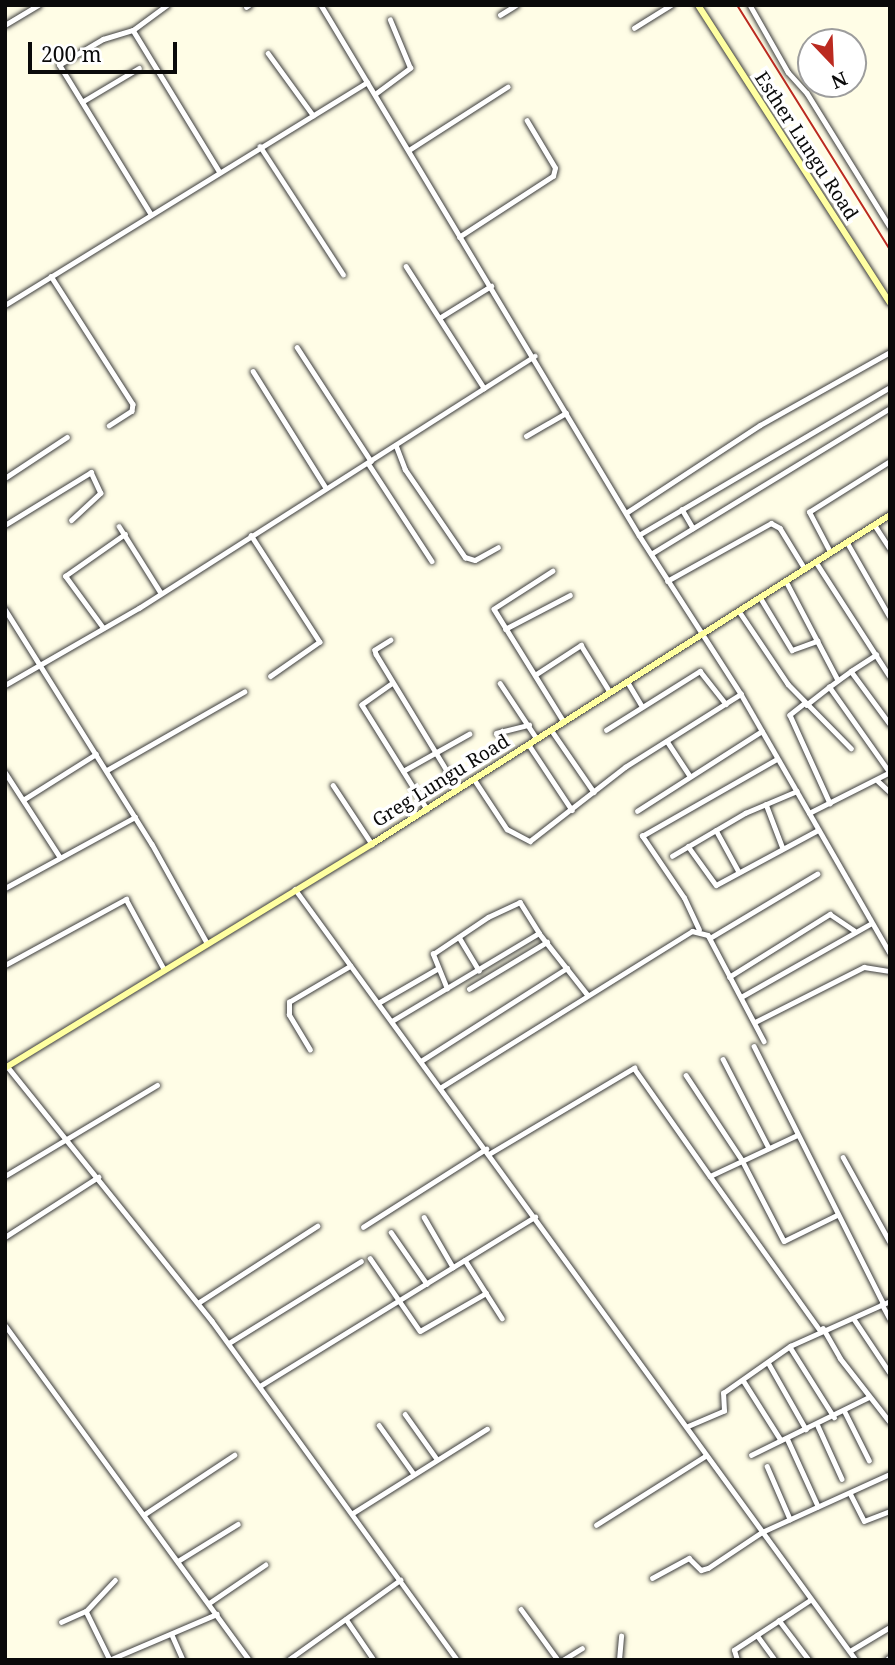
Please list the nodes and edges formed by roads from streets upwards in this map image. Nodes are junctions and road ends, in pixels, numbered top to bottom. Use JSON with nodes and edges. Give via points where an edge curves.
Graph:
{"nodes":[{"id":1,"x":38,"y":5,"type":"edge"},
{"id":2,"x":167,"y":5,"type":"edge"},
{"id":3,"x":321,"y":5,"type":"edge"},
{"id":4,"x":516,"y":5,"type":"edge"},
{"id":5,"x":671,"y":5,"type":"edge"},
{"id":6,"x":698,"y":5,"type":"edge"},
{"id":7,"x":750,"y":5,"type":"edge"},
{"id":8,"x":500,"y":15,"type":"dead end"},
{"id":9,"x":390,"y":20,"type":"dead end"},
{"id":10,"x":5,"y":25,"type":"edge"},
{"id":11,"x":634,"y":28,"type":"dead end"},
{"id":12,"x":133,"y":30,"type":"junction"},
{"id":13,"x":268,"y":53,"type":"dead end"},
{"id":14,"x":139,"y":68,"type":"dead end"},
{"id":15,"x":367,"y":82,"type":"junction"},
{"id":16,"x":507,"y":86,"type":"dead end"},
{"id":17,"x":375,"y":94,"type":"junction"},
{"id":18,"x":82,"y":102,"type":"junction"},
{"id":19,"x":313,"y":115,"type":"junction"},
{"id":20,"x":527,"y":121,"type":"dead end"},
{"id":21,"x":260,"y":146,"type":"junction"},
{"id":22,"x":409,"y":150,"type":"junction"},
{"id":23,"x":219,"y":171,"type":"junction"},
{"id":24,"x":151,"y":215,"type":"junction"},
{"id":25,"x":890,"y":228,"type":"edge"},
{"id":26,"x":459,"y":237,"type":"junction"},
{"id":27,"x":406,"y":266,"type":"dead end"},
{"id":28,"x":343,"y":274,"type":"dead end"},
{"id":29,"x":51,"y":276,"type":"junction"},
{"id":30,"x":491,"y":286,"type":"junction"},
{"id":31,"x":890,"y":303,"type":"edge"},
{"id":32,"x":5,"y":305,"type":"edge"},
{"id":33,"x":441,"y":317,"type":"junction"},
{"id":34,"x":297,"y":347,"type":"dead end"},
{"id":35,"x":890,"y":352,"type":"edge"},
{"id":36,"x":535,"y":356,"type":"junction"},
{"id":37,"x":253,"y":371,"type":"dead end"},
{"id":38,"x":890,"y":387,"type":"edge"},
{"id":39,"x":484,"y":388,"type":"junction"},
{"id":40,"x":890,"y":408,"type":"edge"},
{"id":41,"x":566,"y":413,"type":"junction"},
{"id":42,"x":109,"y":426,"type":"dead end"},
{"id":43,"x":526,"y":436,"type":"dead end"},
{"id":44,"x":67,"y":437,"type":"dead end"},
{"id":45,"x":396,"y":445,"type":"junction"},
{"id":46,"x":890,"y":461,"type":"edge"},
{"id":47,"x":370,"y":462,"type":"junction"},
{"id":48,"x":5,"y":478,"type":"edge"},
{"id":49,"x":326,"y":488,"type":"junction"},
{"id":50,"x":682,"y":509,"type":"junction"},
{"id":51,"x":626,"y":513,"type":"junction"},
{"id":52,"x":890,"y":515,"type":"edge"},
{"id":53,"x":72,"y":520,"type":"dead end"},
{"id":54,"x":5,"y":524,"type":"edge"},
{"id":55,"x":874,"y":524,"type":"junction"},
{"id":56,"x":119,"y":526,"type":"dead end"},
{"id":57,"x":693,"y":528,"type":"junction"},
{"id":58,"x":124,"y":534,"type":"junction"},
{"id":59,"x":251,"y":535,"type":"junction"},
{"id":60,"x":639,"y":536,"type":"junction"},
{"id":61,"x":847,"y":542,"type":"junction"},
{"id":62,"x":498,"y":547,"type":"dead end"},
{"id":63,"x":890,"y":550,"type":"edge"},
{"id":64,"x":830,"y":552,"type":"junction"},
{"id":65,"x":651,"y":554,"type":"junction"},
{"id":66,"x":432,"y":561,"type":"dead end"},
{"id":67,"x":816,"y":562,"type":"junction"},
{"id":68,"x":805,"y":569,"type":"junction"},
{"id":69,"x":553,"y":571,"type":"dead end"},
{"id":70,"x":667,"y":581,"type":"junction"},
{"id":71,"x":786,"y":581,"type":"junction"},
{"id":72,"x":161,"y":593,"type":"junction"},
{"id":73,"x":570,"y":595,"type":"dead end"},
{"id":74,"x":759,"y":597,"type":"junction"},
{"id":75,"x":5,"y":609,"type":"edge"},
{"id":76,"x":738,"y":610,"type":"junction"},
{"id":77,"x":890,"y":617,"type":"edge"},
{"id":78,"x":103,"y":628,"type":"junction"},
{"id":79,"x":505,"y":629,"type":"junction"},
{"id":80,"x":701,"y":633,"type":"junction"},
{"id":81,"x":390,"y":640,"type":"dead end"},
{"id":82,"x":817,"y":640,"type":"junction"},
{"id":83,"x":876,"y":655,"type":"junction"},
{"id":84,"x":890,"y":660,"type":"edge"},
{"id":85,"x":41,"y":664,"type":"junction"},
{"id":86,"x":882,"y":665,"type":"junction"},
{"id":87,"x":851,"y":671,"type":"junction"},
{"id":88,"x":535,"y":675,"type":"junction"},
{"id":89,"x":271,"y":676,"type":"dead end"},
{"id":90,"x":890,"y":677,"type":"edge"},
{"id":91,"x":627,"y":681,"type":"junction"},
{"id":92,"x":838,"y":681,"type":"junction"},
{"id":93,"x":393,"y":682,"type":"junction"},
{"id":94,"x":500,"y":683,"type":"dead end"},
{"id":95,"x":5,"y":685,"type":"edge"},
{"id":96,"x":829,"y":687,"type":"junction"},
{"id":97,"x":244,"y":692,"type":"dead end"},
{"id":98,"x":610,"y":692,"type":"junction"},
{"id":99,"x":741,"y":694,"type":"junction"},
{"id":100,"x":726,"y":704,"type":"junction"},
{"id":101,"x":805,"y":704,"type":"junction"},
{"id":102,"x":642,"y":706,"type":"junction"},
{"id":103,"x":564,"y":723,"type":"junction"},
{"id":104,"x":890,"y":724,"type":"edge"},
{"id":105,"x":529,"y":725,"type":"junction"},
{"id":106,"x":606,"y":730,"type":"dead end"},
{"id":107,"x":552,"y":731,"type":"junction"},
{"id":108,"x":762,"y":732,"type":"junction"},
{"id":109,"x":496,"y":733,"type":"dead end"},
{"id":110,"x":468,"y":734,"type":"dead end"},
{"id":111,"x":537,"y":740,"type":"junction"},
{"id":112,"x":667,"y":741,"type":"junction"},
{"id":113,"x":530,"y":745,"type":"junction"},
{"id":114,"x":851,"y":748,"type":"dead end"},
{"id":115,"x":437,"y":752,"type":"junction"},
{"id":116,"x":96,"y":754,"type":"junction"},
{"id":117,"x":777,"y":759,"type":"junction"},
{"id":118,"x":107,"y":770,"type":"junction"},
{"id":119,"x":403,"y":771,"type":"junction"},
{"id":120,"x":5,"y":772,"type":"edge"},
{"id":121,"x":890,"y":772,"type":"edge"},
{"id":122,"x":690,"y":776,"type":"junction"},
{"id":123,"x":474,"y":779,"type":"junction"},
{"id":124,"x":878,"y":781,"type":"junction"},
{"id":125,"x":333,"y":785,"type":"dead end"},
{"id":126,"x":458,"y":789,"type":"junction"},
{"id":127,"x":594,"y":792,"type":"junction"},
{"id":128,"x":797,"y":792,"type":"junction"},
{"id":129,"x":890,"y":792,"type":"edge"},
{"id":130,"x":23,"y":800,"type":"junction"},
{"id":131,"x":830,"y":803,"type":"junction"},
{"id":132,"x":765,"y":804,"type":"junction"},
{"id":133,"x":426,"y":809,"type":"junction"},
{"id":134,"x":572,"y":810,"type":"junction"},
{"id":135,"x":637,"y":811,"type":"dead end"},
{"id":136,"x":808,"y":813,"type":"junction"},
{"id":137,"x":135,"y":817,"type":"junction"},
{"id":138,"x":716,"y":830,"type":"junction"},
{"id":139,"x":818,"y":830,"type":"junction"},
{"id":140,"x":372,"y":844,"type":"junction"},
{"id":141,"x":688,"y":846,"type":"junction"},
{"id":142,"x":782,"y":846,"type":"junction"},
{"id":143,"x":673,"y":856,"type":"dead end"},
{"id":144,"x":60,"y":857,"type":"junction"},
{"id":145,"x":739,"y":872,"type":"junction"},
{"id":146,"x":817,"y":873,"type":"dead end"},
{"id":147,"x":5,"y":888,"type":"edge"},
{"id":148,"x":294,"y":889,"type":"junction"},
{"id":149,"x":870,"y":924,"type":"junction"},
{"id":150,"x":699,"y":930,"type":"junction"},
{"id":151,"x":854,"y":930,"type":"junction"},
{"id":152,"x":539,"y":933,"type":"junction"},
{"id":153,"x":890,"y":935,"type":"edge"},
{"id":154,"x":459,"y":937,"type":"junction"},
{"id":155,"x":710,"y":938,"type":"junction"},
{"id":156,"x":881,"y":938,"type":"junction"},
{"id":157,"x":547,"y":942,"type":"junction"},
{"id":158,"x":207,"y":943,"type":"junction"},
{"id":159,"x":890,"y":953,"type":"edge"},
{"id":160,"x":5,"y":965,"type":"edge"},
{"id":161,"x":351,"y":966,"type":"junction"},
{"id":162,"x":437,"y":968,"type":"junction"},
{"id":163,"x":567,"y":968,"type":"junction"},
{"id":164,"x":164,"y":969,"type":"junction"},
{"id":165,"x":479,"y":970,"type":"junction"},
{"id":166,"x":890,"y":971,"type":"edge"},
{"id":167,"x":729,"y":977,"type":"junction"},
{"id":168,"x":447,"y":989,"type":"junction"},
{"id":169,"x":469,"y":989,"type":"dead end"},
{"id":170,"x":587,"y":994,"type":"junction"},
{"id":171,"x":741,"y":997,"type":"junction"},
{"id":172,"x":378,"y":1003,"type":"junction"},
{"id":173,"x":392,"y":1021,"type":"junction"},
{"id":174,"x":755,"y":1022,"type":"junction"},
{"id":175,"x":764,"y":1041,"type":"dead end"},
{"id":176,"x":754,"y":1046,"type":"dead end"},
{"id":177,"x":310,"y":1050,"type":"dead end"},
{"id":178,"x":723,"y":1059,"type":"dead end"},
{"id":179,"x":421,"y":1060,"type":"junction"},
{"id":180,"x":6,"y":1067,"type":"edge"},
{"id":181,"x":686,"y":1075,"type":"dead end"},
{"id":182,"x":157,"y":1085,"type":"dead end"},
{"id":183,"x":440,"y":1088,"type":"junction"},
{"id":184,"x":797,"y":1135,"type":"junction"},
{"id":185,"x":69,"y":1140,"type":"junction"},
{"id":186,"x":769,"y":1147,"type":"junction"},
{"id":187,"x":487,"y":1152,"type":"junction"},
{"id":188,"x":843,"y":1157,"type":"dead end"},
{"id":189,"x":742,"y":1160,"type":"junction"},
{"id":190,"x":5,"y":1176,"type":"edge"},
{"id":191,"x":710,"y":1176,"type":"junction"},
{"id":192,"x":98,"y":1177,"type":"junction"},
{"id":193,"x":837,"y":1214,"type":"junction"},
{"id":194,"x":424,"y":1217,"type":"dead end"},
{"id":195,"x":535,"y":1217,"type":"junction"},
{"id":196,"x":317,"y":1226,"type":"dead end"},
{"id":197,"x":363,"y":1227,"type":"dead end"},
{"id":198,"x":391,"y":1232,"type":"dead end"},
{"id":199,"x":5,"y":1237,"type":"edge"},
{"id":200,"x":890,"y":1242,"type":"edge"},
{"id":201,"x":370,"y":1258,"type":"dead end"},
{"id":202,"x":466,"y":1260,"type":"junction"},
{"id":203,"x":362,"y":1261,"type":"dead end"},
{"id":204,"x":453,"y":1268,"type":"junction"},
{"id":205,"x":427,"y":1284,"type":"junction"},
{"id":206,"x":486,"y":1293,"type":"junction"},
{"id":207,"x":399,"y":1300,"type":"junction"},
{"id":208,"x":890,"y":1301,"type":"edge"},
{"id":209,"x":198,"y":1303,"type":"junction"},
{"id":210,"x":883,"y":1303,"type":"junction"},
{"id":211,"x":502,"y":1318,"type":"dead end"},
{"id":212,"x":854,"y":1319,"type":"junction"},
{"id":213,"x":890,"y":1319,"type":"edge"},
{"id":214,"x":5,"y":1325,"type":"edge"},
{"id":215,"x":822,"y":1329,"type":"junction"},
{"id":216,"x":229,"y":1343,"type":"junction"},
{"id":217,"x":790,"y":1346,"type":"junction"},
{"id":218,"x":769,"y":1364,"type":"junction"},
{"id":219,"x":890,"y":1373,"type":"edge"},
{"id":220,"x":743,"y":1380,"type":"junction"},
{"id":221,"x":260,"y":1386,"type":"junction"},
{"id":222,"x":869,"y":1397,"type":"junction"},
{"id":223,"x":845,"y":1412,"type":"junction"},
{"id":224,"x":405,"y":1414,"type":"dead end"},
{"id":225,"x":834,"y":1418,"type":"junction"},
{"id":226,"x":890,"y":1422,"type":"edge"},
{"id":227,"x":379,"y":1425,"type":"dead end"},
{"id":228,"x":818,"y":1426,"type":"junction"},
{"id":229,"x":688,"y":1427,"type":"junction"},
{"id":230,"x":487,"y":1429,"type":"dead end"},
{"id":231,"x":806,"y":1429,"type":"junction"},
{"id":232,"x":784,"y":1439,"type":"junction"},
{"id":233,"x":234,"y":1455,"type":"dead end"},
{"id":234,"x":705,"y":1455,"type":"junction"},
{"id":235,"x":751,"y":1455,"type":"dead end"},
{"id":236,"x":438,"y":1460,"type":"junction"},
{"id":237,"x":869,"y":1460,"type":"dead end"},
{"id":238,"x":767,"y":1466,"type":"dead end"},
{"id":239,"x":414,"y":1474,"type":"junction"},
{"id":240,"x":890,"y":1474,"type":"edge"},
{"id":241,"x":842,"y":1479,"type":"dead end"},
{"id":242,"x":850,"y":1493,"type":"junction"},
{"id":243,"x":818,"y":1506,"type":"junction"},
{"id":244,"x":890,"y":1511,"type":"edge"},
{"id":245,"x":353,"y":1513,"type":"junction"},
{"id":246,"x":145,"y":1514,"type":"junction"},
{"id":247,"x":790,"y":1519,"type":"junction"},
{"id":248,"x":238,"y":1524,"type":"dead end"},
{"id":249,"x":596,"y":1525,"type":"dead end"},
{"id":250,"x":762,"y":1532,"type":"junction"},
{"id":251,"x":178,"y":1561,"type":"junction"},
{"id":252,"x":264,"y":1565,"type":"dead end"},
{"id":253,"x":652,"y":1578,"type":"dead end"},
{"id":254,"x":115,"y":1580,"type":"dead end"},
{"id":255,"x":400,"y":1580,"type":"junction"},
{"id":256,"x":810,"y":1600,"type":"junction"},
{"id":257,"x":209,"y":1602,"type":"junction"},
{"id":258,"x":521,"y":1609,"type":"dead end"},
{"id":259,"x":86,"y":1611,"type":"junction"},
{"id":260,"x":217,"y":1614,"type":"junction"},
{"id":261,"x":346,"y":1619,"type":"junction"},
{"id":262,"x":779,"y":1620,"type":"junction"},
{"id":263,"x":61,"y":1622,"type":"dead end"},
{"id":264,"x":890,"y":1627,"type":"edge"},
{"id":265,"x":172,"y":1634,"type":"junction"},
{"id":266,"x":757,"y":1635,"type":"junction"},
{"id":267,"x":621,"y":1636,"type":"dead end"},
{"id":268,"x":582,"y":1648,"type":"dead end"},
{"id":269,"x":850,"y":1651,"type":"junction"},
{"id":270,"x":296,"y":1657,"type":"edge"},
{"id":271,"x":110,"y":1660,"type":"edge"},
{"id":272,"x":183,"y":1660,"type":"edge"},
{"id":273,"x":249,"y":1660,"type":"edge"},
{"id":274,"x":288,"y":1660,"type":"edge"},
{"id":275,"x":374,"y":1660,"type":"edge"},
{"id":276,"x":457,"y":1660,"type":"edge"},
{"id":277,"x":560,"y":1660,"type":"edge"},
{"id":278,"x":619,"y":1660,"type":"edge"},
{"id":279,"x":737,"y":1660,"type":"edge"},
{"id":280,"x":775,"y":1660,"type":"edge"},
{"id":281,"x":810,"y":1660,"type":"edge"},
{"id":282,"x":856,"y":1660,"type":"edge"}],
"edges":[{"from":1,"to":10,"type":"street"},
{"from":2,"to":12,"type":"street"},
{"from":3,"to":15,"type":"street"},
{"from":4,"to":8,"type":"street"},
{"from":5,"to":11,"type":"street"},
{"from":6,"to":31,"type":"street","name":"Esther Lungu Road"},
{"from":7,"to":25,"type":"street"},
{"from":9,"to":17,"type":"street","via":[[410,68]]},
{"from":12,"to":18,"type":"street","via":[[117,33],[62,61],[60,70]]},
{"from":12,"to":23,"type":"street"},
{"from":13,"to":19,"type":"street"},
{"from":14,"to":18,"type":"street"},
{"from":15,"to":17,"type":"street"},
{"from":15,"to":19,"type":"street"},
{"from":16,"to":22,"type":"street"},
{"from":17,"to":22,"type":"street"},
{"from":18,"to":24,"type":"street"},
{"from":19,"to":21,"type":"street"},
{"from":20,"to":26,"type":"street","via":[[555,168],[553,176]]},
{"from":21,"to":23,"type":"street"},
{"from":21,"to":28,"type":"street"},
{"from":22,"to":26,"type":"street"},
{"from":23,"to":24,"type":"street"},
{"from":24,"to":29,"type":"street"},
{"from":26,"to":30,"type":"street"},
{"from":27,"to":33,"type":"street"},
{"from":29,"to":32,"type":"street"},
{"from":29,"to":42,"type":"street","via":[[133,404],[132,411]]},
{"from":30,"to":33,"type":"street"},
{"from":30,"to":36,"type":"street"},
{"from":33,"to":39,"type":"street"},
{"from":34,"to":47,"type":"street"},
{"from":35,"to":51,"type":"street","via":[[760,425]]},
{"from":36,"to":39,"type":"street"},
{"from":36,"to":41,"type":"street"},
{"from":37,"to":49,"type":"street"},
{"from":38,"to":50,"type":"street"},
{"from":39,"to":45,"type":"street"},
{"from":40,"to":57,"type":"street"},
{"from":41,"to":43,"type":"street"},
{"from":41,"to":51,"type":"street"},
{"from":44,"to":48,"type":"street"},
{"from":45,"to":47,"type":"street"},
{"from":45,"to":62,"type":"street","via":[[405,469],[465,558],[475,560]]},
{"from":46,"to":64,"type":"street","via":[[809,512]]},
{"from":47,"to":49,"type":"street"},
{"from":47,"to":66,"type":"street"},
{"from":49,"to":59,"type":"street"},
{"from":50,"to":57,"type":"street"},
{"from":50,"to":60,"type":"street"},
{"from":51,"to":60,"type":"street"},
{"from":52,"to":55,"type":"street","name":"Greg Lungu Road"},
{"from":53,"to":54,"type":"street","via":[[102,493],[91,472]]},
{"from":55,"to":61,"type":"street","name":"Greg Lungu Road"},
{"from":55,"to":63,"type":"street"},
{"from":56,"to":58,"type":"street"},
{"from":57,"to":65,"type":"street"},
{"from":58,"to":72,"type":"street"},
{"from":58,"to":78,"type":"street","via":[[65,576]]},
{"from":59,"to":72,"type":"street"},
{"from":59,"to":89,"type":"street","via":[[320,642]]},
{"from":60,"to":65,"type":"street"},
{"from":61,"to":64,"type":"street","name":"Greg Lungu Road"},
{"from":61,"to":77,"type":"street"},
{"from":64,"to":67,"type":"street","name":"Greg Lungu Road"},
{"from":65,"to":70,"type":"street"},
{"from":67,"to":68,"type":"street","name":"Greg Lungu Road"},
{"from":67,"to":83,"type":"street"},
{"from":68,"to":70,"type":"street","via":[[771,523]]},
{"from":68,"to":71,"type":"street","name":"Greg Lungu Road"},
{"from":69,"to":79,"type":"street","via":[[496,605]]},
{"from":70,"to":80,"type":"street"},
{"from":71,"to":74,"type":"street","name":"Greg Lungu Road"},
{"from":71,"to":82,"type":"street"},
{"from":72,"to":78,"type":"street"},
{"from":73,"to":79,"type":"street"},
{"from":74,"to":76,"type":"street","name":"Greg Lungu Road"},
{"from":74,"to":82,"type":"street","via":[[792,650]]},
{"from":75,"to":85,"type":"street"},
{"from":76,"to":80,"type":"street","name":"Greg Lungu Road"},
{"from":76,"to":101,"type":"street","via":[[765,655]]},
{"from":78,"to":85,"type":"street"},
{"from":79,"to":88,"type":"street"},
{"from":80,"to":91,"type":"street","name":"Greg Lungu Road"},
{"from":80,"to":99,"type":"street"},
{"from":81,"to":93,"type":"street","via":[[375,650]]},
{"from":82,"to":92,"type":"street"},
{"from":83,"to":86,"type":"street"},
{"from":83,"to":87,"type":"street"},
{"from":84,"to":86,"type":"street"},
{"from":85,"to":95,"type":"street"},
{"from":85,"to":116,"type":"street"},
{"from":86,"to":90,"type":"street"},
{"from":87,"to":92,"type":"street"},
{"from":87,"to":104,"type":"street"},
{"from":88,"to":98,"type":"street","via":[[581,645]]},
{"from":88,"to":103,"type":"street"},
{"from":91,"to":98,"type":"street","name":"Greg Lungu Road"},
{"from":91,"to":102,"type":"street"},
{"from":92,"to":96,"type":"street"},
{"from":93,"to":115,"type":"street"},
{"from":93,"to":119,"type":"street","via":[[362,705]]},
{"from":94,"to":105,"type":"street"},
{"from":96,"to":101,"type":"street"},
{"from":96,"to":121,"type":"street"},
{"from":97,"to":118,"type":"street"},
{"from":98,"to":103,"type":"street","name":"Greg Lungu Road"},
{"from":99,"to":100,"type":"street"},
{"from":99,"to":108,"type":"street"},
{"from":100,"to":102,"type":"street","via":[[700,671]]},
{"from":100,"to":112,"type":"street"},
{"from":101,"to":114,"type":"street"},
{"from":101,"to":131,"type":"street","via":[[790,715]]},
{"from":102,"to":106,"type":"street"},
{"from":103,"to":107,"type":"street","name":"Greg Lungu Road"},
{"from":105,"to":109,"type":"street"},
{"from":105,"to":111,"type":"street"},
{"from":107,"to":111,"type":"street","name":"Greg Lungu Road"},
{"from":107,"to":127,"type":"street"},
{"from":108,"to":117,"type":"street"},
{"from":108,"to":122,"type":"street"},
{"from":110,"to":115,"type":"street"},
{"from":111,"to":113,"type":"street","name":"Greg Lungu Road"},
{"from":112,"to":122,"type":"street"},
{"from":112,"to":127,"type":"street"},
{"from":113,"to":123,"type":"street","name":"Greg Lungu Road"},
{"from":113,"to":134,"type":"street"},
{"from":115,"to":119,"type":"street"},
{"from":115,"to":126,"type":"street"},
{"from":116,"to":118,"type":"street"},
{"from":116,"to":130,"type":"street"},
{"from":117,"to":128,"type":"street"},
{"from":117,"to":150,"type":"street","via":[[642,836],[684,898]]},
{"from":118,"to":137,"type":"street"},
{"from":119,"to":133,"type":"street"},
{"from":120,"to":130,"type":"street"},
{"from":121,"to":124,"type":"street"},
{"from":122,"to":135,"type":"street"},
{"from":123,"to":126,"type":"street","name":"Greg Lungu Road"},
{"from":123,"to":134,"type":"street","via":[[507,829],[530,841]]},
{"from":124,"to":129,"type":"street"},
{"from":124,"to":131,"type":"street"},
{"from":125,"to":140,"type":"street"},
{"from":126,"to":133,"type":"street","name":"Greg Lungu Road"},
{"from":127,"to":134,"type":"street"},
{"from":128,"to":132,"type":"street"},
{"from":128,"to":136,"type":"street"},
{"from":130,"to":144,"type":"street"},
{"from":131,"to":136,"type":"street"},
{"from":132,"to":138,"type":"street"},
{"from":132,"to":142,"type":"street"},
{"from":133,"to":140,"type":"street","name":"Greg Lungu Road"},
{"from":136,"to":139,"type":"street"},
{"from":137,"to":144,"type":"street"},
{"from":137,"to":158,"type":"street"},
{"from":138,"to":141,"type":"street"},
{"from":138,"to":145,"type":"street"},
{"from":139,"to":142,"type":"street"},
{"from":139,"to":149,"type":"street"},
{"from":140,"to":148,"type":"street","name":"Greg Lungu Road"},
{"from":141,"to":143,"type":"street"},
{"from":141,"to":145,"type":"street","via":[[714,885]]},
{"from":142,"to":145,"type":"street"},
{"from":144,"to":147,"type":"street"},
{"from":146,"to":155,"type":"street"},
{"from":148,"to":158,"type":"street","name":"Greg Lungu Road"},
{"from":148,"to":161,"type":"street"},
{"from":149,"to":151,"type":"street"},
{"from":149,"to":156,"type":"street"},
{"from":150,"to":155,"type":"street"},
{"from":150,"to":170,"type":"street","via":[[684,934]]},
{"from":151,"to":167,"type":"street","via":[[830,914]]},
{"from":151,"to":171,"type":"street"},
{"from":152,"to":154,"type":"street","via":[[520,902]]},
{"from":152,"to":157,"type":"street"},
{"from":152,"to":165,"type":"street"},
{"from":153,"to":156,"type":"street"},
{"from":154,"to":162,"type":"street","via":[[433,954]]},
{"from":154,"to":165,"type":"street"},
{"from":155,"to":167,"type":"street"},
{"from":156,"to":159,"type":"street"},
{"from":157,"to":163,"type":"street"},
{"from":157,"to":169,"type":"street"},
{"from":158,"to":164,"type":"street","name":"Greg Lungu Road"},
{"from":160,"to":164,"type":"street","via":[[127,899]]},
{"from":161,"to":172,"type":"street"},
{"from":161,"to":177,"type":"street","via":[[289,1002],[289,1015]]},
{"from":162,"to":168,"type":"street"},
{"from":162,"to":172,"type":"street"},
{"from":163,"to":170,"type":"street"},
{"from":163,"to":179,"type":"street"},
{"from":164,"to":180,"type":"street","name":"Greg Lungu Road"},
{"from":165,"to":168,"type":"street"},
{"from":166,"to":174,"type":"street","via":[[873,972],[864,967]]},
{"from":167,"to":171,"type":"street"},
{"from":168,"to":173,"type":"street"},
{"from":170,"to":183,"type":"street"},
{"from":171,"to":174,"type":"street"},
{"from":172,"to":173,"type":"street"},
{"from":173,"to":179,"type":"street"},
{"from":174,"to":175,"type":"street"},
{"from":176,"to":184,"type":"street"},
{"from":178,"to":186,"type":"street"},
{"from":179,"to":183,"type":"street"},
{"from":180,"to":185,"type":"street"},
{"from":181,"to":189,"type":"street"},
{"from":182,"to":185,"type":"street"},
{"from":183,"to":187,"type":"street"},
{"from":184,"to":186,"type":"street"},
{"from":184,"to":193,"type":"street"},
{"from":185,"to":190,"type":"street"},
{"from":185,"to":192,"type":"street"},
{"from":186,"to":189,"type":"street"},
{"from":187,"to":191,"type":"street","via":[[634,1068]]},
{"from":187,"to":195,"type":"street"},
{"from":187,"to":197,"type":"street"},
{"from":188,"to":200,"type":"street"},
{"from":189,"to":191,"type":"street"},
{"from":189,"to":193,"type":"street","via":[[784,1241]]},
{"from":191,"to":215,"type":"street"},
{"from":192,"to":199,"type":"street"},
{"from":192,"to":209,"type":"street"},
{"from":193,"to":210,"type":"street"},
{"from":194,"to":204,"type":"street"},
{"from":195,"to":202,"type":"street"},
{"from":195,"to":229,"type":"street"},
{"from":196,"to":209,"type":"street"},
{"from":198,"to":205,"type":"street"},
{"from":201,"to":207,"type":"street"},
{"from":202,"to":204,"type":"street"},
{"from":202,"to":206,"type":"street"},
{"from":203,"to":216,"type":"street"},
{"from":204,"to":205,"type":"street"},
{"from":205,"to":207,"type":"street"},
{"from":206,"to":207,"type":"street","via":[[420,1331]]},
{"from":206,"to":211,"type":"street"},
{"from":207,"to":221,"type":"street"},
{"from":208,"to":210,"type":"street"},
{"from":209,"to":216,"type":"street"},
{"from":210,"to":212,"type":"street"},
{"from":210,"to":213,"type":"street"},
{"from":212,"to":215,"type":"street"},
{"from":212,"to":219,"type":"street"},
{"from":214,"to":246,"type":"street"},
{"from":215,"to":217,"type":"street"},
{"from":215,"to":222,"type":"street"},
{"from":216,"to":221,"type":"street"},
{"from":217,"to":218,"type":"street"},
{"from":217,"to":225,"type":"street"},
{"from":218,"to":220,"type":"street"},
{"from":218,"to":231,"type":"street"},
{"from":220,"to":229,"type":"street","via":[[722,1395],[723,1411]]},
{"from":220,"to":232,"type":"street"},
{"from":221,"to":245,"type":"street"},
{"from":222,"to":223,"type":"street"},
{"from":222,"to":226,"type":"street"},
{"from":223,"to":225,"type":"street"},
{"from":223,"to":237,"type":"street"},
{"from":224,"to":236,"type":"street"},
{"from":225,"to":228,"type":"street"},
{"from":227,"to":239,"type":"street"},
{"from":228,"to":231,"type":"street"},
{"from":228,"to":241,"type":"street"},
{"from":229,"to":234,"type":"street"},
{"from":230,"to":236,"type":"street"},
{"from":231,"to":232,"type":"street"},
{"from":232,"to":235,"type":"street"},
{"from":232,"to":243,"type":"street"},
{"from":233,"to":246,"type":"street"},
{"from":234,"to":249,"type":"street"},
{"from":234,"to":250,"type":"street"},
{"from":236,"to":239,"type":"street"},
{"from":238,"to":247,"type":"street"},
{"from":239,"to":245,"type":"street"},
{"from":240,"to":242,"type":"street"},
{"from":242,"to":243,"type":"street"},
{"from":242,"to":244,"type":"street","via":[[864,1521]]},
{"from":243,"to":247,"type":"street"},
{"from":245,"to":255,"type":"street"},
{"from":246,"to":251,"type":"street"},
{"from":247,"to":250,"type":"street"},
{"from":248,"to":251,"type":"street"},
{"from":250,"to":253,"type":"street","via":[[704,1570],[690,1558]]},
{"from":250,"to":256,"type":"street"},
{"from":251,"to":257,"type":"street"},
{"from":252,"to":257,"type":"street"},
{"from":254,"to":259,"type":"street"},
{"from":255,"to":261,"type":"street"},
{"from":255,"to":276,"type":"street"},
{"from":256,"to":262,"type":"street"},
{"from":256,"to":269,"type":"street"},
{"from":257,"to":260,"type":"street"},
{"from":258,"to":277,"type":"street"},
{"from":259,"to":263,"type":"street"},
{"from":259,"to":271,"type":"street"},
{"from":260,"to":265,"type":"street"},
{"from":260,"to":273,"type":"street"},
{"from":261,"to":270,"type":"street"},
{"from":261,"to":275,"type":"street"},
{"from":262,"to":266,"type":"street"},
{"from":262,"to":281,"type":"street"},
{"from":264,"to":269,"type":"street"},
{"from":265,"to":271,"type":"street"},
{"from":265,"to":272,"type":"street"},
{"from":266,"to":279,"type":"street","via":[[732,1652]]},
{"from":266,"to":280,"type":"street"},
{"from":267,"to":278,"type":"street"},
{"from":268,"to":277,"type":"street"},
{"from":269,"to":282,"type":"street"},
{"from":270,"to":274,"type":"street"}]}
